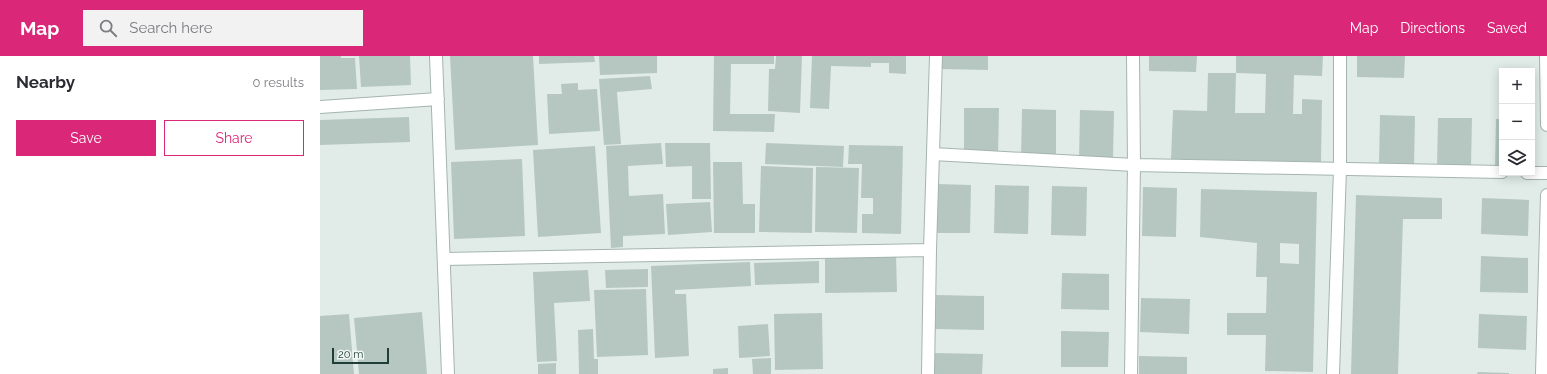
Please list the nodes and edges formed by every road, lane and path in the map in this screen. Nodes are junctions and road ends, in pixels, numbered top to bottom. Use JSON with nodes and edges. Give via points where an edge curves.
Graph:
{"nodes":[{"id":1,"x":436,"y":56,"type":"edge"},
{"id":2,"x":936,"y":56,"type":"edge"},
{"id":3,"x":1133,"y":56,"type":"edge"},
{"id":4,"x":1340,"y":56,"type":"edge"},
{"id":5,"x":1546,"y":56,"type":"edge"},
{"id":6,"x":438,"y":99,"type":"junction"},
{"id":7,"x":320,"y":107,"type":"edge"},
{"id":8,"x":1547,"y":125,"type":"edge"},
{"id":9,"x":933,"y":154,"type":"junction"},
{"id":10,"x":1134,"y":165,"type":"junction"},
{"id":11,"x":1340,"y":169,"type":"junction"},
{"id":12,"x":1499,"y":172,"type":"edge"},
{"id":13,"x":1535,"y":173,"type":"edge"},
{"id":14,"x":1547,"y":173,"type":"edge"},
{"id":15,"x":1547,"y":195,"type":"edge"},
{"id":16,"x":930,"y":250,"type":"junction"},
{"id":17,"x":444,"y":259,"type":"junction"},
{"id":18,"x":448,"y":374,"type":"edge"},
{"id":19,"x":928,"y":374,"type":"edge"},
{"id":20,"x":1131,"y":374,"type":"edge"},
{"id":21,"x":1333,"y":374,"type":"edge"},
{"id":22,"x":1542,"y":374,"type":"edge"}],
"edges":[{"from":1,"to":6,"type":"street"},
{"from":2,"to":9,"type":"street"},
{"from":3,"to":10,"type":"street"},
{"from":4,"to":11,"type":"street"},
{"from":5,"to":8,"type":"street"},
{"from":6,"to":7,"type":"street"},
{"from":6,"to":17,"type":"street"},
{"from":9,"to":10,"type":"street"},
{"from":9,"to":16,"type":"street"},
{"from":10,"to":11,"type":"street"},
{"from":10,"to":20,"type":"street"},
{"from":11,"to":12,"type":"street"},
{"from":11,"to":21,"type":"street"},
{"from":13,"to":14,"type":"street"},
{"from":15,"to":22,"type":"street"},
{"from":16,"to":17,"type":"street"},
{"from":16,"to":19,"type":"street"},
{"from":17,"to":18,"type":"street"}]}
